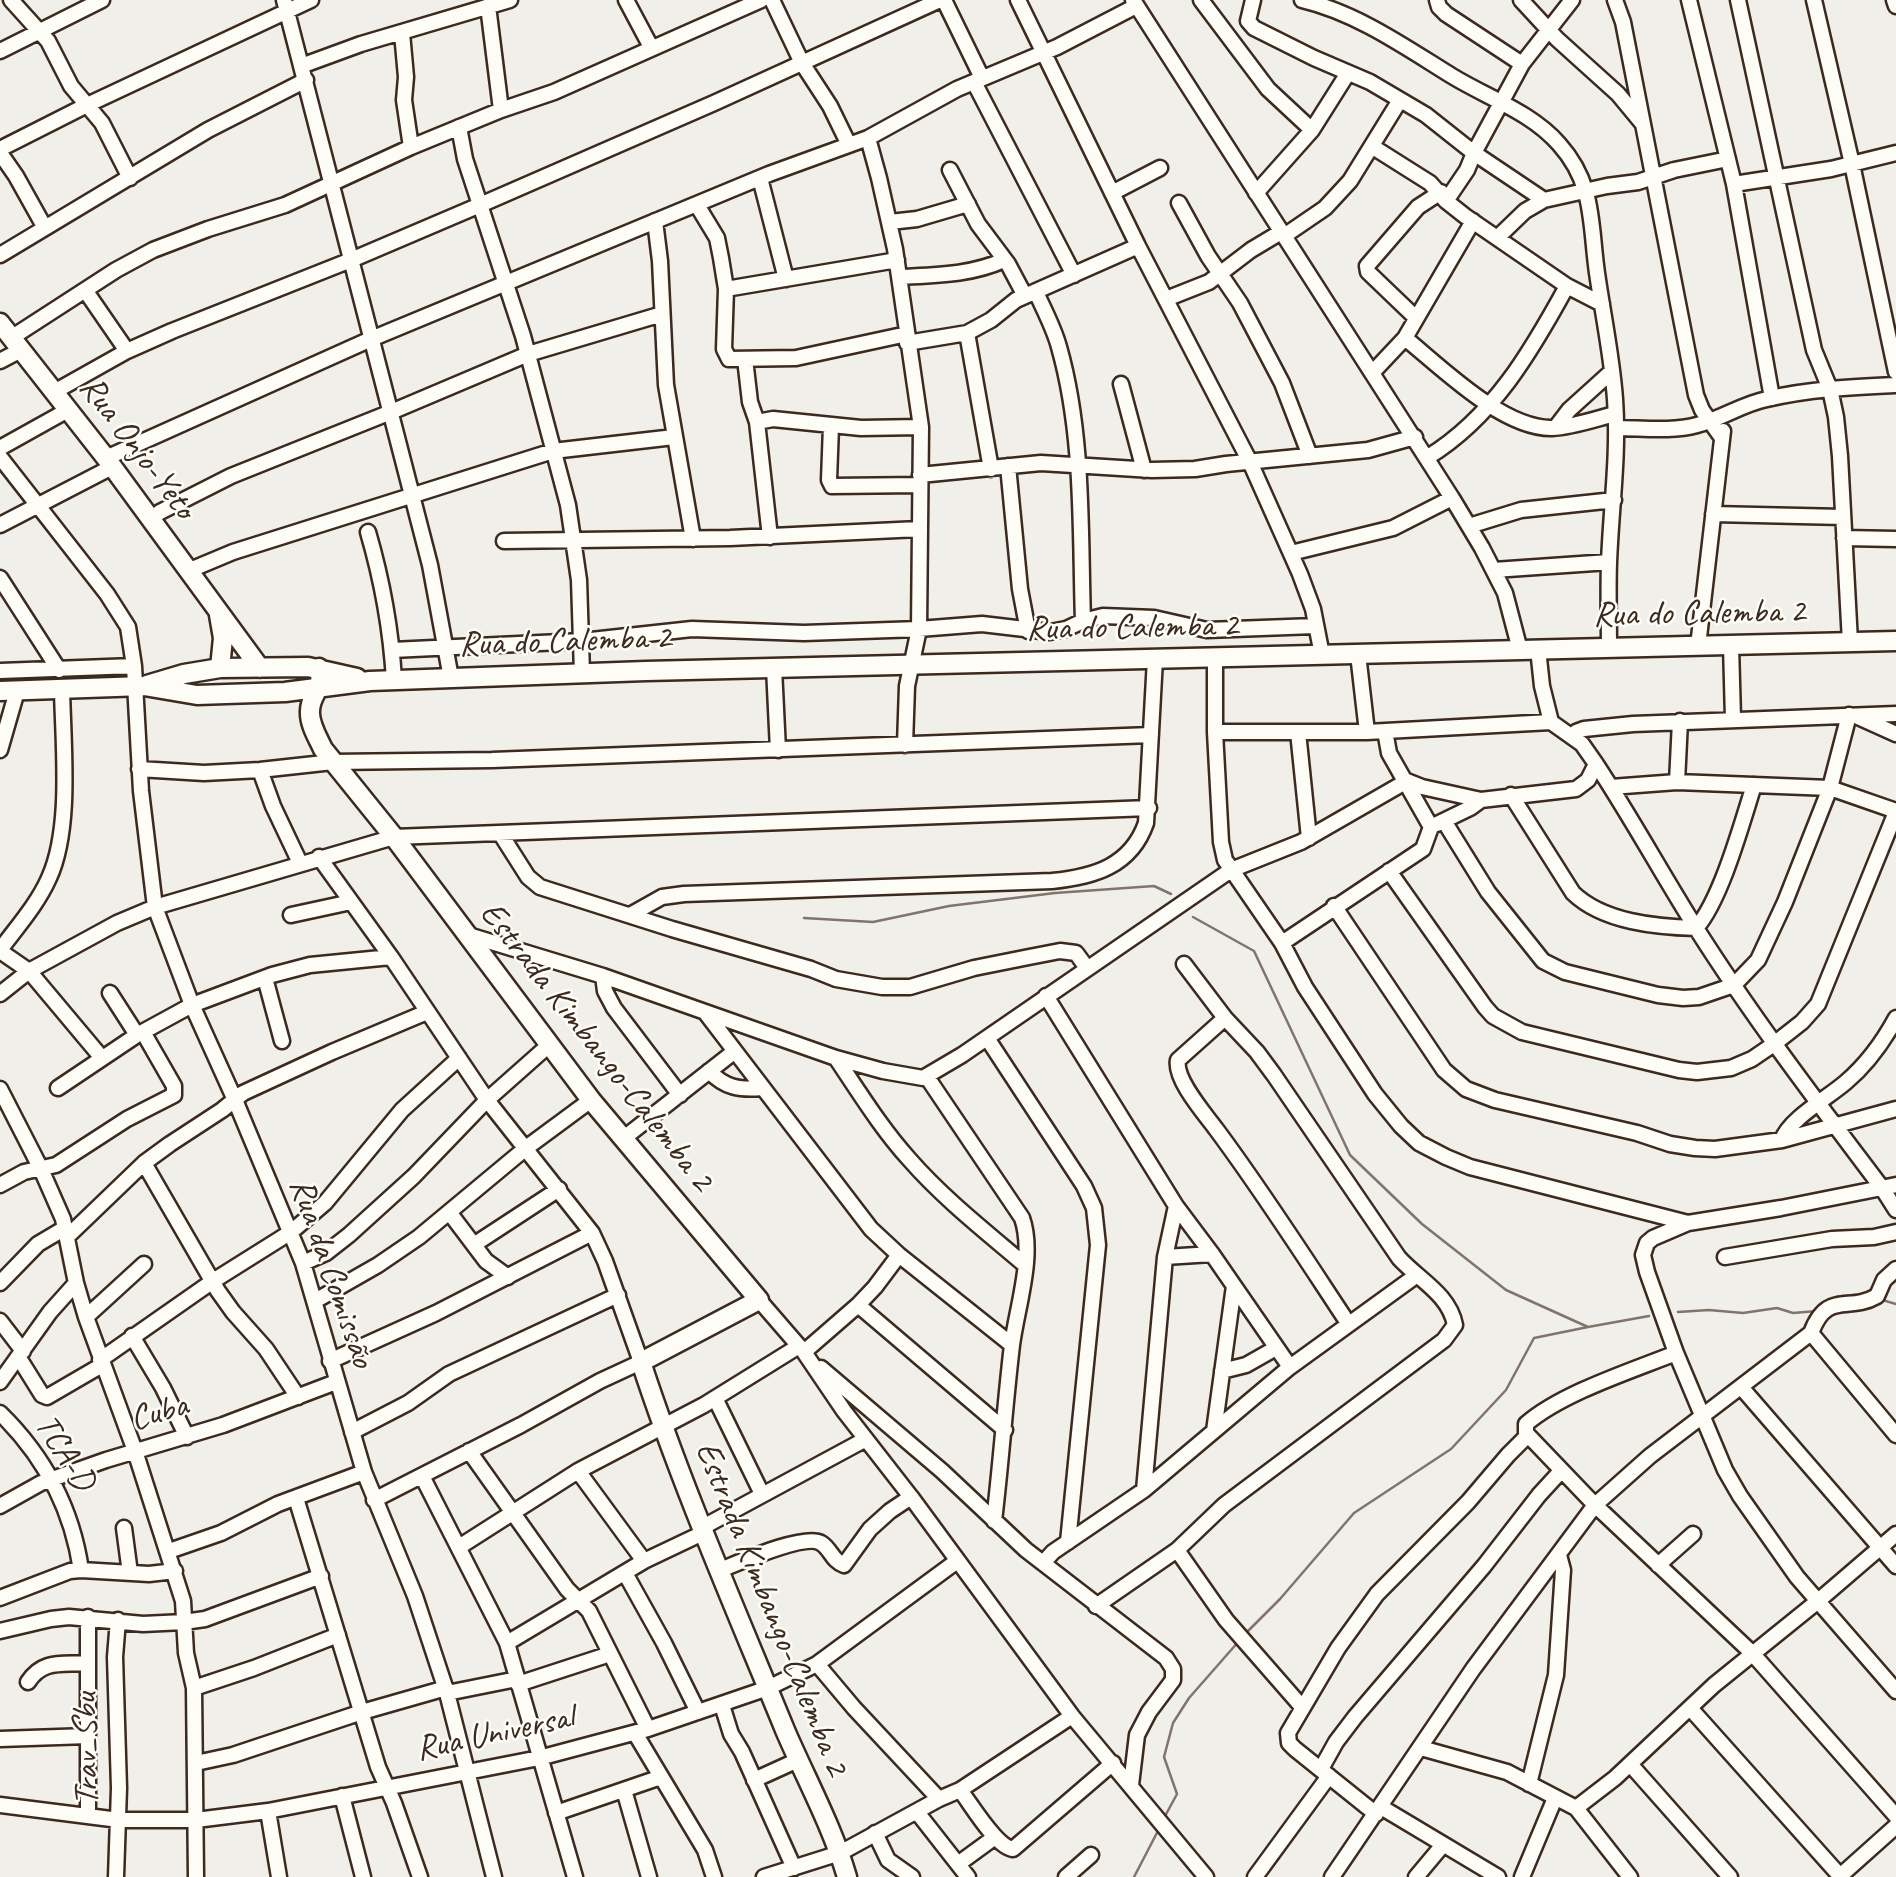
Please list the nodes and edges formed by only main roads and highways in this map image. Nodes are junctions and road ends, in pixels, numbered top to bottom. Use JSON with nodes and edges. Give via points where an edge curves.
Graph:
{"nodes":[{"id":1,"x":11,"y":337,"type":"edge"},
{"id":2,"x":219,"y":615,"type":"junction"},
{"id":3,"x":1896,"y":641,"type":"edge"},
{"id":4,"x":260,"y":667,"type":"junction"},
{"id":5,"x":220,"y":668,"type":"junction"},
{"id":6,"x":193,"y":671,"type":"junction"},
{"id":7,"x":320,"y":678,"type":"junction"},
{"id":8,"x":139,"y":687,"type":"junction"},
{"id":9,"x":9,"y":691,"type":"edge"},
{"id":10,"x":285,"y":692,"type":"junction"},
{"id":11,"x":197,"y":695,"type":"junction"},
{"id":12,"x":312,"y":722,"type":"junction"},
{"id":13,"x":847,"y":1877,"type":"edge"}],
"edges":[{"from":1,"to":2,"type":"main road","name":"Rua Onjo-Yeto","via":[[190,570]]},
{"from":2,"to":4,"type":"main road","name":"Rua Onjo-Yeto"},
{"from":2,"to":5,"type":"main road","via":[[223,638]]},
{"from":3,"to":7,"type":"main road","name":"Rua do Calemba 2","via":[[370,681]]},
{"from":4,"to":5,"type":"main road","name":"Rua do Calemba 2"},
{"from":4,"to":7,"type":"main road","name":"Rua do Calemba 2"},
{"from":5,"to":6,"type":"main road","name":"Rua do Calemba 2"},
{"from":6,"to":8,"type":"main road","name":"Rua do Calemba 2"},
{"from":6,"to":11,"type":"main road"},
{"from":7,"to":10,"type":"main road","name":"Rua do Calemba 2"},
{"from":7,"to":12,"type":"main road","via":[[310,709]]},
{"from":8,"to":9,"type":"main road","name":"Rua do Calemba 2"},
{"from":8,"to":11,"type":"main road","name":"Rua do Calemba 2"},
{"from":10,"to":11,"type":"main road","name":"Rua do Calemba 2"},
{"from":10,"to":12,"type":"main road","name":"Estrada Kimbango-Calemba 2"},
{"from":12,"to":13,"type":"main road","name":"Estrada Kimbango-Calemba 2","via":[[323,749],[548,1045],[759,1300],[641,1362],[662,1425]]}]}
